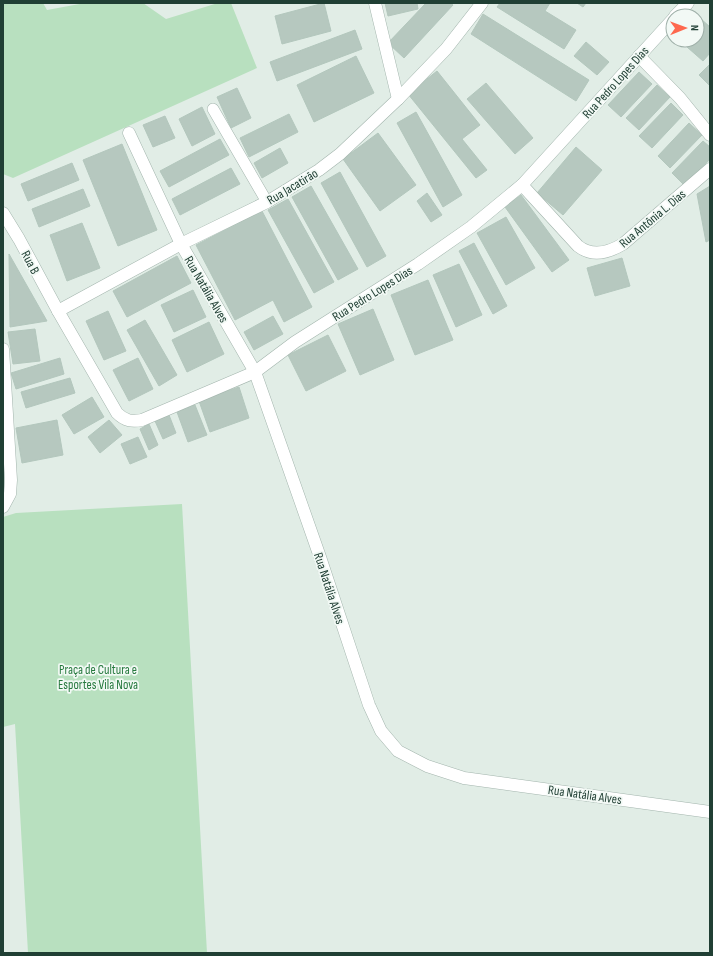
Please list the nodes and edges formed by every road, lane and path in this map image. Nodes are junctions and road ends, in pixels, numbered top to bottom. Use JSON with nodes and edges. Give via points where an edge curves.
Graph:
{"nodes":[{"id":1,"x":375,"y":3,"type":"edge"},
{"id":2,"x":482,"y":3,"type":"edge"},
{"id":3,"x":665,"y":28,"type":"edge"},
{"id":4,"x":639,"y":56,"type":"junction"},
{"id":5,"x":398,"y":99,"type":"junction"},
{"id":6,"x":213,"y":109,"type":"dead end"},
{"id":7,"x":129,"y":133,"type":"dead end"},
{"id":8,"x":710,"y":135,"type":"edge"},
{"id":9,"x":710,"y":169,"type":"edge"},
{"id":10,"x":522,"y":185,"type":"junction"},
{"id":11,"x":267,"y":202,"type":"junction"},
{"id":12,"x":3,"y":213,"type":"edge"},
{"id":13,"x":182,"y":244,"type":"junction"},
{"id":14,"x":58,"y":311,"type":"junction"},
{"id":15,"x":3,"y":349,"type":"edge"},
{"id":16,"x":255,"y":372,"type":"junction"},
{"id":17,"x":3,"y":507,"type":"edge"},
{"id":18,"x":710,"y":812,"type":"edge"}],
"edges":[{"from":1,"to":5,"type":"street"},
{"from":2,"to":5,"type":"street","name":"Rua Jacatirão","via":[[446,49]]},
{"from":3,"to":4,"type":"street","name":"Rua Pedro Lopes Dias"},
{"from":4,"to":8,"type":"street","via":[[680,98]]},
{"from":4,"to":10,"type":"street","name":"Rua Pedro Lopes Dias"},
{"from":5,"to":11,"type":"street","name":"Rua Jacatirão","via":[[340,154]]},
{"from":6,"to":11,"type":"lane"},
{"from":7,"to":13,"type":"street","name":"Rua Natália Alves"},
{"from":9,"to":10,"type":"street","name":"Rua Antônia L. Dias","via":[[623,244],[604,253],[584,251]]},
{"from":10,"to":16,"type":"street","name":"Rua Pedro Lopes Dias","via":[[466,231],[295,342]]},
{"from":11,"to":13,"type":"street","name":"Rua Jacatirão"},
{"from":12,"to":14,"type":"street","name":"Rua B"},
{"from":13,"to":14,"type":"street","name":"Rua Jacatirão"},
{"from":13,"to":16,"type":"street","name":"Rua Natália Alves"},
{"from":14,"to":16,"type":"street","name":"Rua Pedro Lopes Dias","via":[[117,413],[131,422],[142,420]]},
{"from":15,"to":17,"type":"street","via":[[11,480],[10,494]]},
{"from":16,"to":18,"type":"street","name":"Rua Natália Alves","via":[[369,706],[381,732],[398,751],[427,766],[464,778]]}]}
